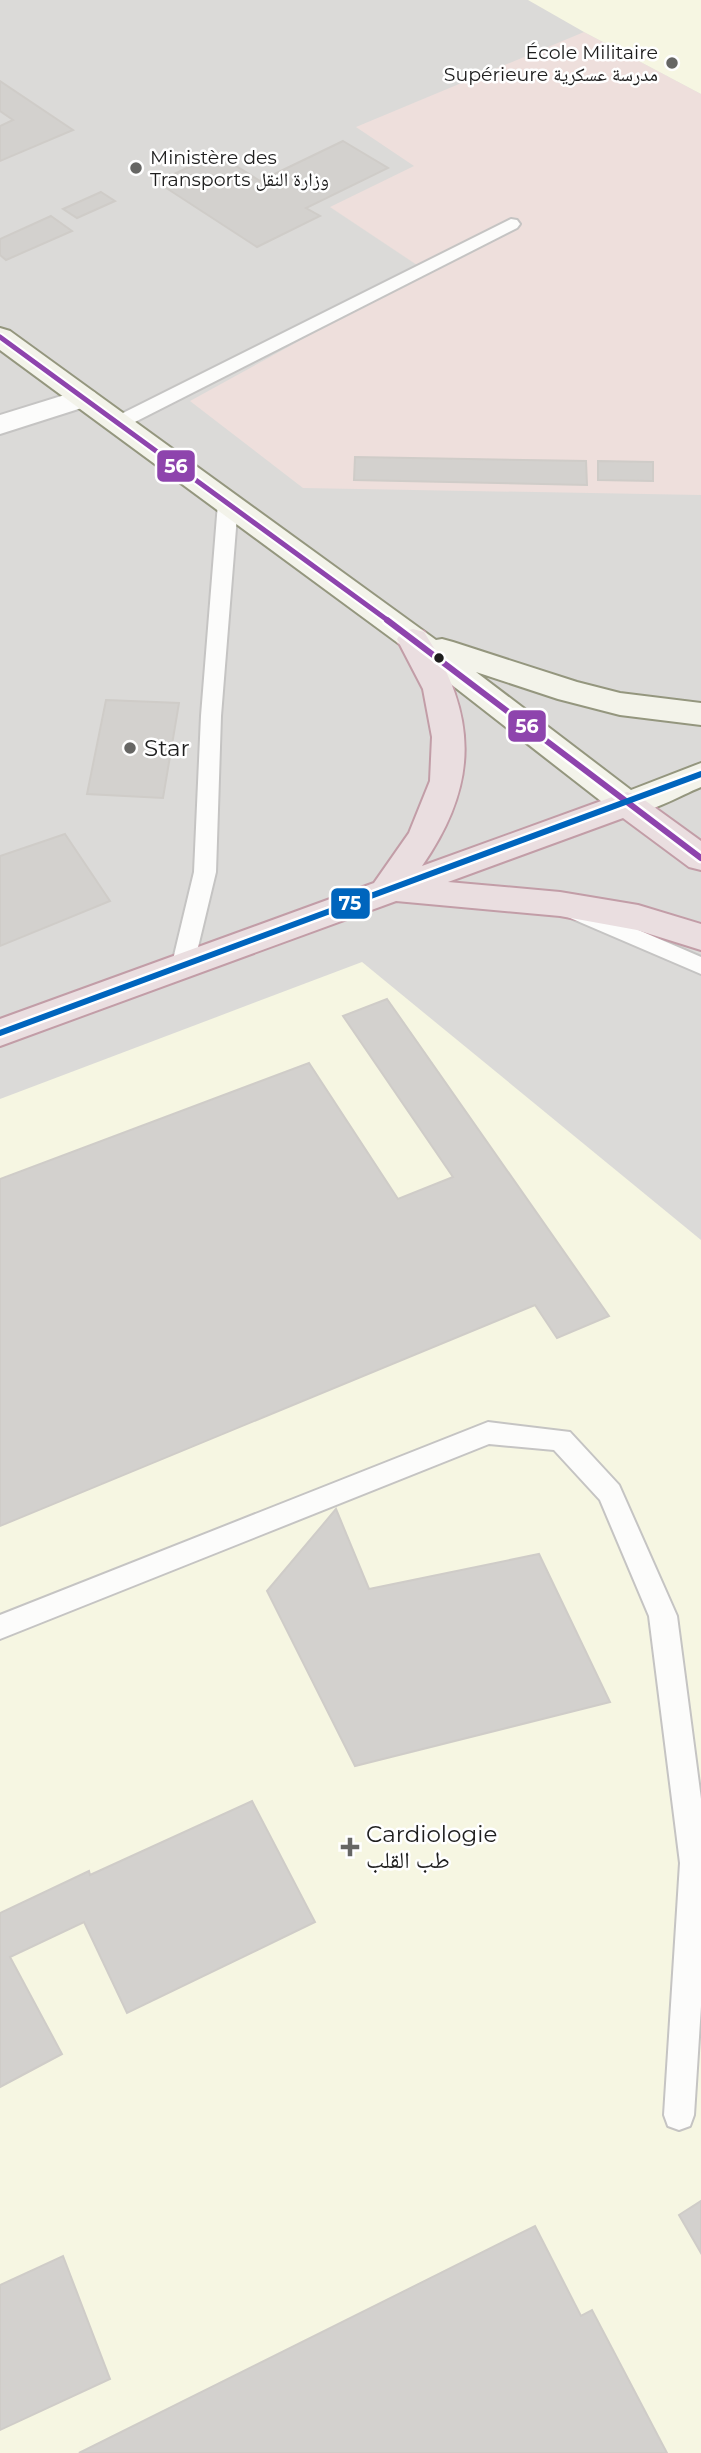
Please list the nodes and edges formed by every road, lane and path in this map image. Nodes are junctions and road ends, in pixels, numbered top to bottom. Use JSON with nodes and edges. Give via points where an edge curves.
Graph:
{"nodes":[{"id":1,"x":511,"y":224,"type":"dead end"},
{"id":2,"x":0,"y":337,"type":"edge"},
{"id":3,"x":83,"y":398,"type":"junction"},
{"id":4,"x":118,"y":423,"type":"junction"},
{"id":5,"x":0,"y":425,"type":"edge"},
{"id":6,"x":228,"y":503,"type":"junction"},
{"id":7,"x":414,"y":639,"type":"junction"},
{"id":8,"x":701,"y":714,"type":"edge"},
{"id":9,"x":701,"y":774,"type":"edge"},
{"id":10,"x":627,"y":804,"type":"junction"},
{"id":11,"x":701,"y":858,"type":"edge"},
{"id":12,"x":387,"y":890,"type":"junction"},
{"id":13,"x":560,"y":904,"type":"junction"},
{"id":14,"x":701,"y":937,"type":"edge"},
{"id":15,"x":701,"y":966,"type":"edge"},
{"id":16,"x":183,"y":968,"type":"junction"},
{"id":17,"x":0,"y":1033,"type":"edge"},
{"id":18,"x":0,"y":1627,"type":"edge"},
{"id":19,"x":679,"y":2115,"type":"dead end"}],
"edges":[{"from":1,"to":4,"type":"lane"},
{"from":2,"to":3,"type":"main road"},
{"from":3,"to":4,"type":"main road"},
{"from":3,"to":5,"type":"street"},
{"from":4,"to":6,"type":"main road"},
{"from":6,"to":7,"type":"main road"},
{"from":6,"to":16,"type":"lane","via":[[211,716],[205,872]]},
{"from":7,"to":8,"type":"main road","via":[[582,695]]},
{"from":7,"to":10,"type":"main road"},
{"from":7,"to":12,"type":"highway","via":[[439,689],[449,737],[447,780],[425,836]]},
{"from":9,"to":10,"type":"main road"},
{"from":10,"to":11,"type":"highway"},
{"from":10,"to":12,"type":"highway"},
{"from":12,"to":13,"type":"highway"},
{"from":12,"to":16,"type":"highway"},
{"from":13,"to":14,"type":"highway","via":[[638,918]]},
{"from":13,"to":15,"type":"lane"},
{"from":16,"to":17,"type":"highway"},
{"from":18,"to":19,"type":"lane","via":[[488,1433],[561,1440],[610,1493],[663,1616],[695,1863]]}]}
